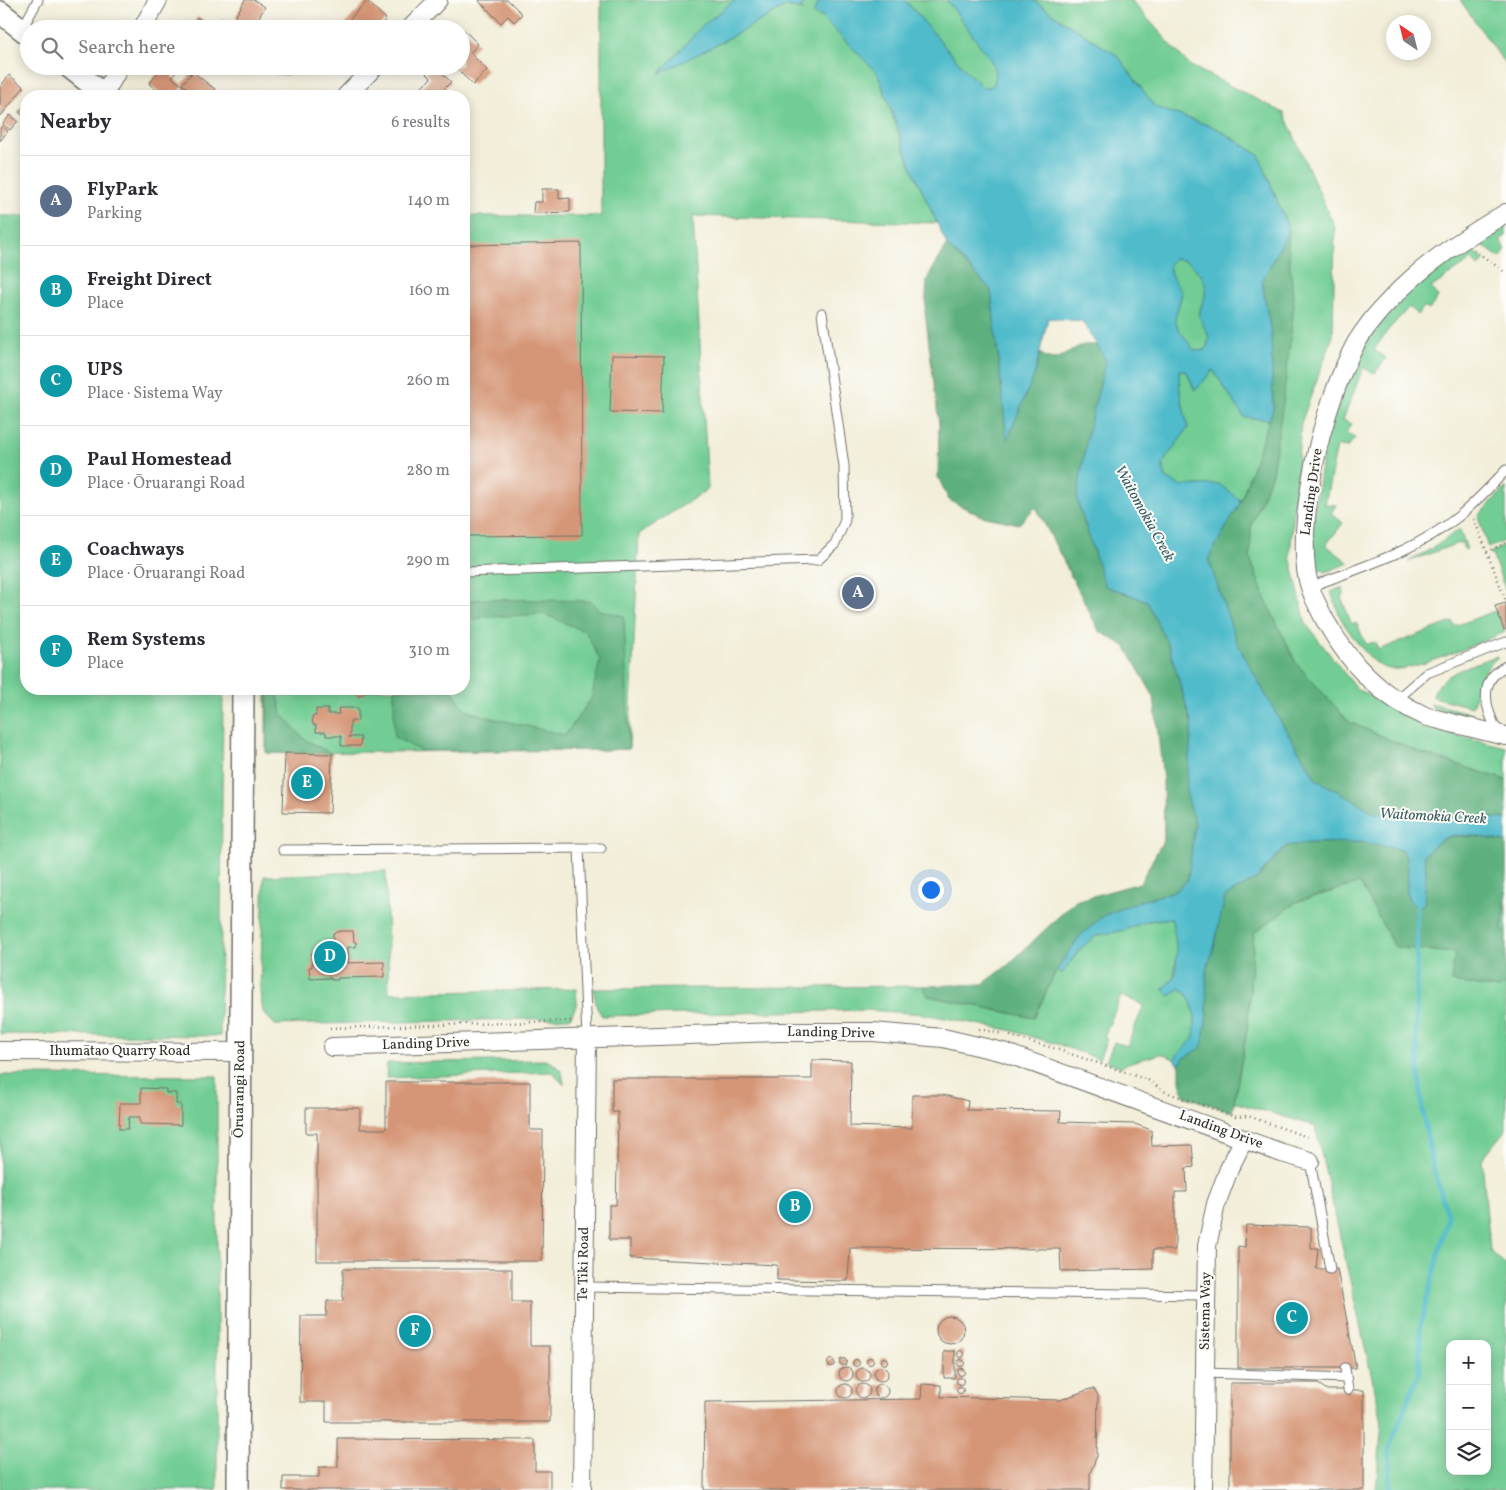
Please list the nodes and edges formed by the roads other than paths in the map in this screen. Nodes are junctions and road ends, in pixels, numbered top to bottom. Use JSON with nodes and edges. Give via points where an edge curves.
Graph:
{"nodes":[{"id":1,"x":38,"y":0,"type":"edge"},
{"id":2,"x":158,"y":0,"type":"edge"},
{"id":3,"x":438,"y":0,"type":"edge"},
{"id":4,"x":0,"y":12,"type":"edge"},
{"id":5,"x":30,"y":20,"type":"edge"},
{"id":6,"x":147,"y":20,"type":"edge"},
{"id":7,"x":419,"y":20,"type":"edge"},
{"id":8,"x":20,"y":28,"type":"edge"},
{"id":9,"x":79,"y":75,"type":"edge"},
{"id":10,"x":115,"y":75,"type":"edge"},
{"id":11,"x":366,"y":75,"type":"edge"},
{"id":12,"x":99,"y":90,"type":"edge"},
{"id":13,"x":108,"y":90,"type":"edge"},
{"id":14,"x":352,"y":90,"type":"edge"},
{"id":15,"x":1506,"y":213,"type":"edge"},
{"id":16,"x":822,"y":313,"type":"dead end"},
{"id":17,"x":1506,"y":470,"type":"edge"},
{"id":18,"x":470,"y":572,"type":"edge"},
{"id":19,"x":1310,"y":587,"type":"junction"},
{"id":20,"x":1506,"y":642,"type":"edge"},
{"id":21,"x":1506,"y":666,"type":"edge"},
{"id":22,"x":243,"y":695,"type":"edge"},
{"id":23,"x":1396,"y":700,"type":"junction"},
{"id":24,"x":1503,"y":735,"type":"edge"},
{"id":25,"x":579,"y":848,"type":"junction"},
{"id":26,"x":601,"y":848,"type":"dead end"},
{"id":27,"x":283,"y":850,"type":"dead end"},
{"id":28,"x":587,"y":1038,"type":"junction"},
{"id":29,"x":332,"y":1047,"type":"dead end"},
{"id":30,"x":0,"y":1051,"type":"edge"},
{"id":31,"x":241,"y":1052,"type":"junction"},
{"id":32,"x":1244,"y":1139,"type":"junction"},
{"id":33,"x":1310,"y":1161,"type":"joint"},
{"id":34,"x":1330,"y":1269,"type":"dead end"},
{"id":35,"x":584,"y":1287,"type":"junction"},
{"id":36,"x":1206,"y":1295,"type":"junction"},
{"id":37,"x":1345,"y":1368,"type":"dead end"},
{"id":38,"x":1205,"y":1373,"type":"junction"},
{"id":39,"x":1346,"y":1378,"type":"junction"},
{"id":40,"x":1348,"y":1390,"type":"dead end"},
{"id":41,"x":238,"y":1490,"type":"edge"},
{"id":42,"x":582,"y":1490,"type":"edge"},
{"id":43,"x":1203,"y":1490,"type":"edge"}],
"edges":[{"from":1,"to":5,"type":"lane"},
{"from":2,"to":6,"type":"street"},
{"from":3,"to":7,"type":"street"},
{"from":4,"to":8,"type":"street"},
{"from":9,"to":12,"type":"street"},
{"from":10,"to":13,"type":"street"},
{"from":11,"to":14,"type":"street"},
{"from":15,"to":19,"type":"street","name":"Landing Drive","via":[[1460,240],[1418,274],[1388,302],[1357,342],[1320,436],[1310,488],[1304,536]]},
{"from":16,"to":18,"type":"lane","via":[[844,466],[846,520],[835,544],[818,560]]},
{"from":17,"to":19,"type":"lane","via":[[1458,517],[1416,544]]},
{"from":19,"to":23,"type":"street","name":"Landing Drive","via":[[1316,605],[1336,640],[1379,689]]},
{"from":20,"to":23,"type":"lane","via":[[1427,673]]},
{"from":21,"to":24,"type":"lane","via":[[1496,672],[1487,689],[1491,720]]},
{"from":22,"to":31,"type":"street","name":"Ōruarangi Road"},
{"from":23,"to":24,"type":"street","name":"Landing Drive","via":[[1427,717]]},
{"from":25,"to":26,"type":"lane"},
{"from":25,"to":27,"type":"lane"},
{"from":25,"to":28,"type":"lane"},
{"from":28,"to":29,"type":"street","name":"Landing Drive"},
{"from":28,"to":32,"type":"street","name":"Landing Drive","via":[[872,1032],[943,1038],[1003,1052]]},
{"from":28,"to":35,"type":"street","name":"Te Tiki Road"},
{"from":30,"to":31,"type":"street","name":"Ihumātao Quarry Road"},
{"from":31,"to":41,"type":"street","name":"Ōruarangi Road"},
{"from":32,"to":33,"type":"street","name":"Landing Drive"},
{"from":32,"to":36,"type":"street","name":"Sistema Way","via":[[1229,1169],[1211,1225]]},
{"from":33,"to":34,"type":"lane"},
{"from":35,"to":36,"type":"lane"},
{"from":35,"to":42,"type":"street","name":"Te Tiki Road"},
{"from":36,"to":38,"type":"street","name":"Sistema Way"},
{"from":37,"to":39,"type":"lane"},
{"from":38,"to":39,"type":"lane"},
{"from":38,"to":43,"type":"street","name":"Sistema Way"},
{"from":39,"to":40,"type":"lane"}]}
